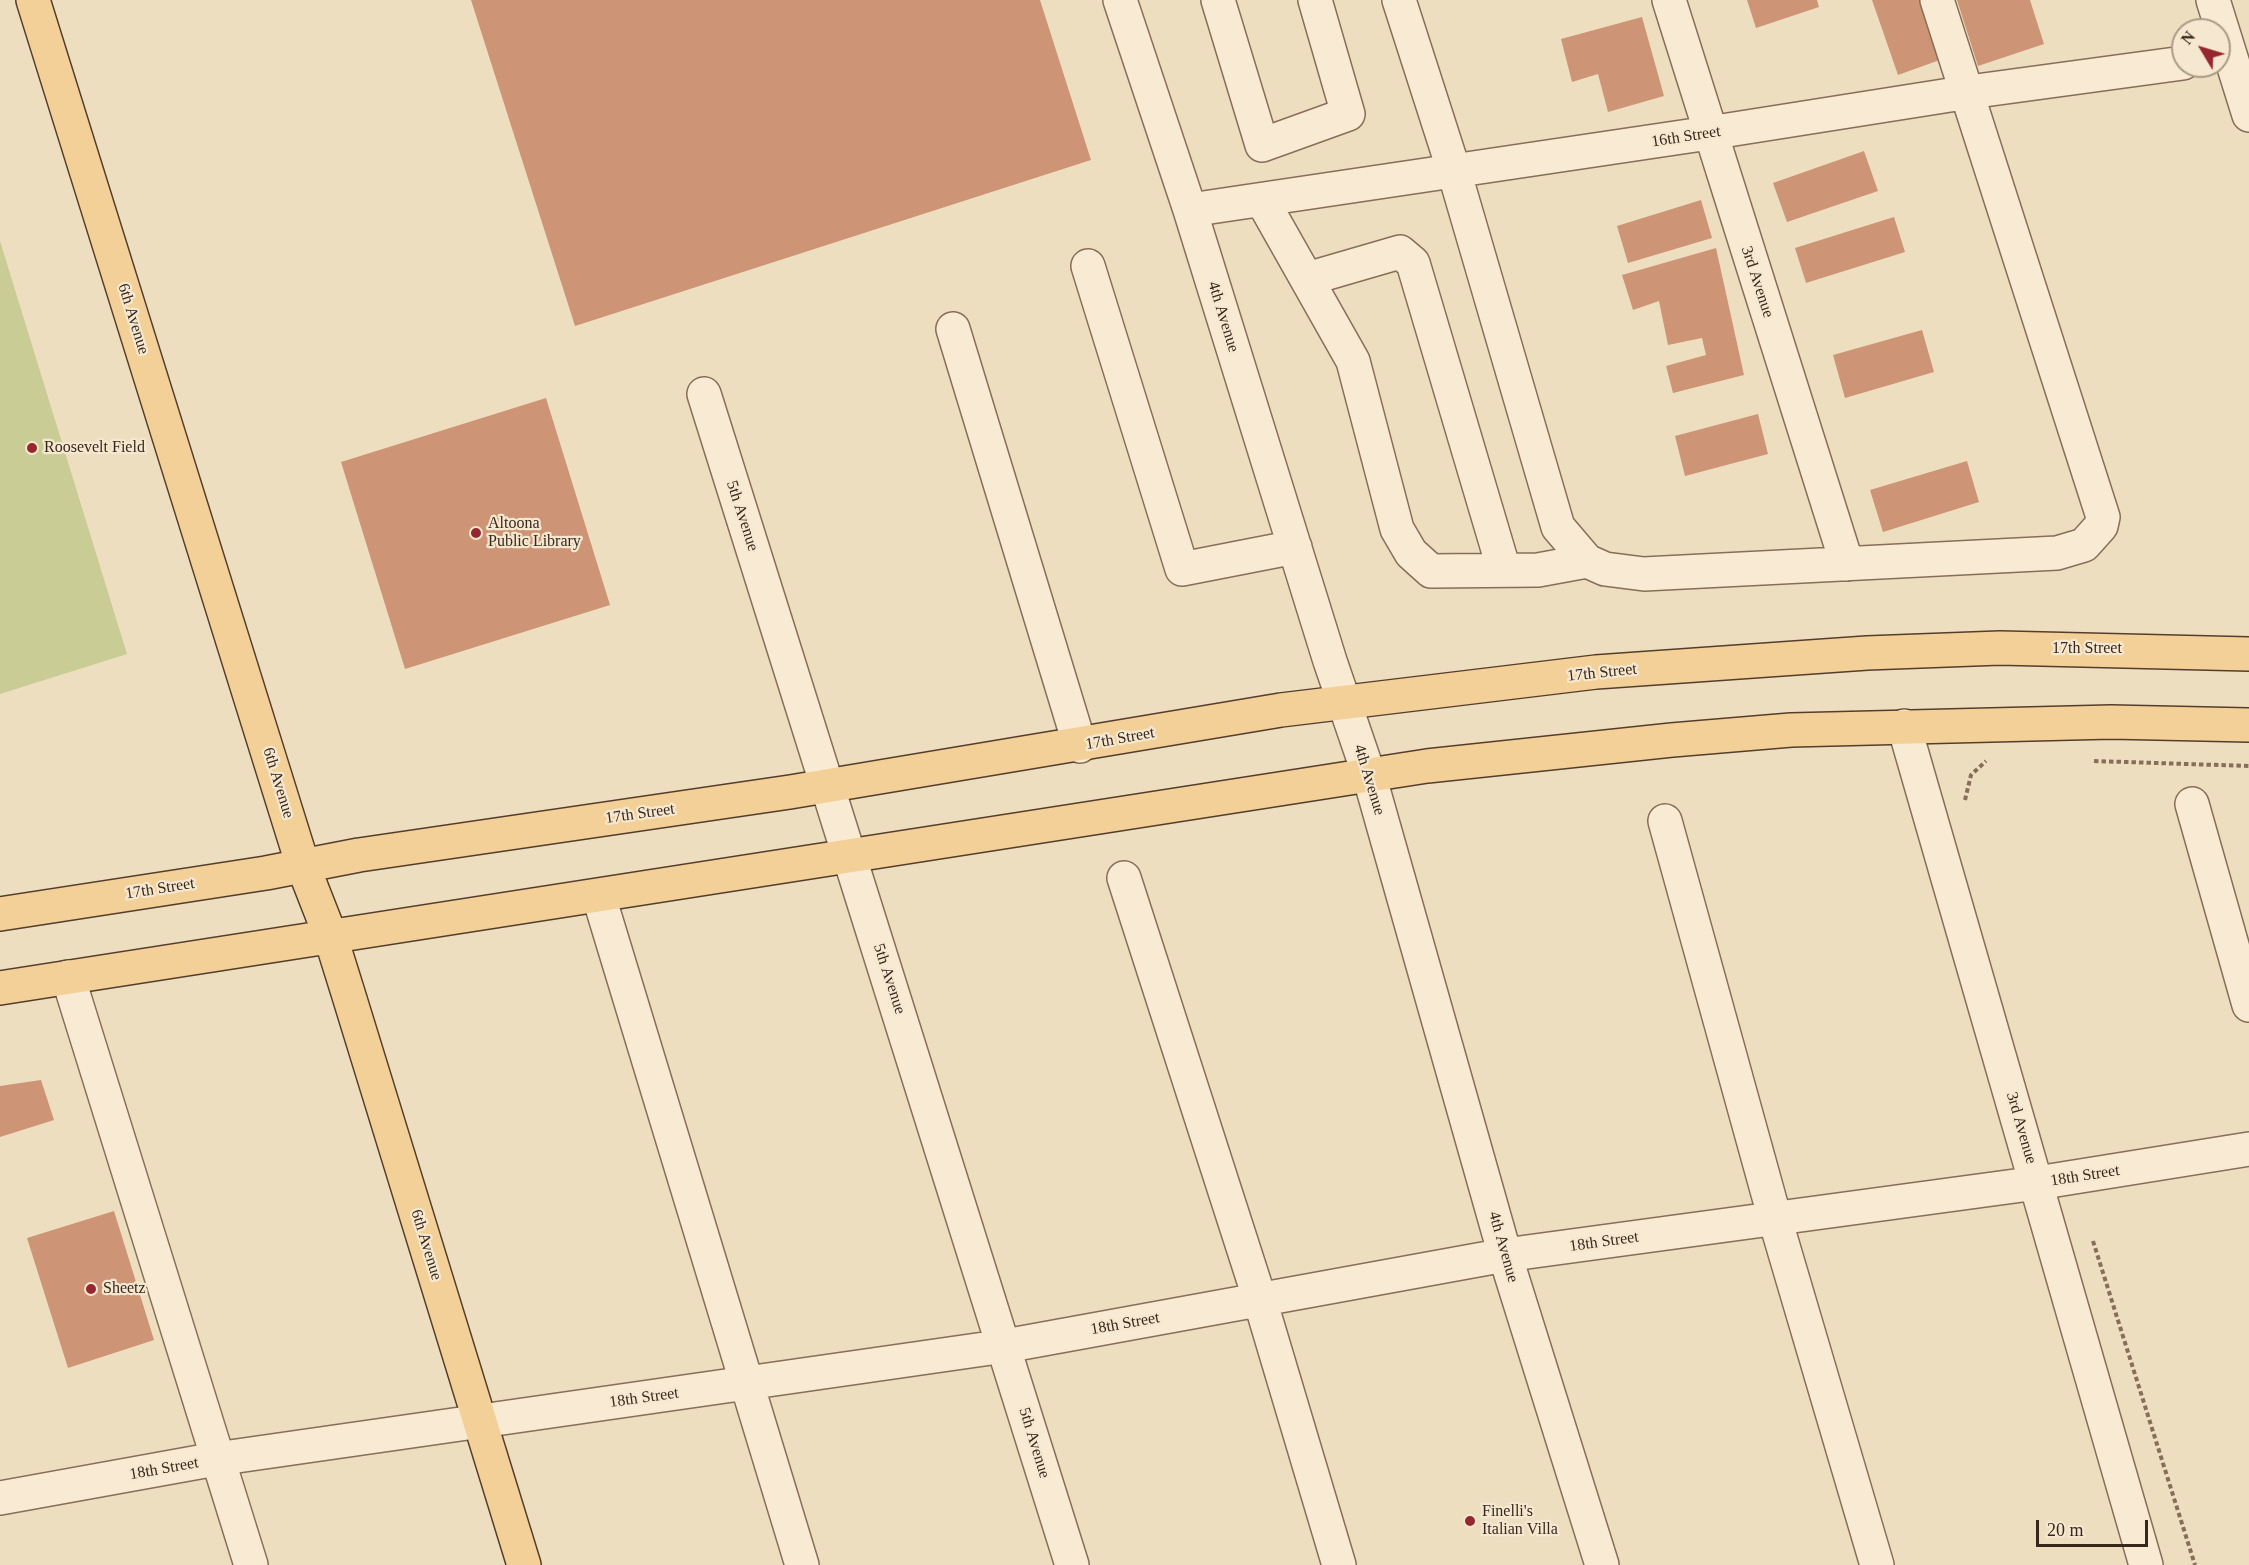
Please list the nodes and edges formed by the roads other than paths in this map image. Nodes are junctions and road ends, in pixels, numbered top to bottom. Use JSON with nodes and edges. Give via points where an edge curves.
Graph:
{"nodes":[{"id":1,"x":33,"y":0,"type":"edge"},
{"id":2,"x":1120,"y":0,"type":"edge"},
{"id":3,"x":1218,"y":0,"type":"edge"},
{"id":4,"x":1315,"y":0,"type":"edge"},
{"id":5,"x":1399,"y":0,"type":"edge"},
{"id":6,"x":1668,"y":0,"type":"edge"},
{"id":7,"x":1937,"y":0,"type":"edge"},
{"id":8,"x":2212,"y":0,"type":"edge"},
{"id":9,"x":2233,"y":56,"type":"edge"},
{"id":10,"x":2171,"y":65,"type":"edge"},
{"id":11,"x":1969,"y":92,"type":"junction"},
{"id":12,"x":2249,"y":115,"type":"edge"},
{"id":13,"x":1709,"y":134,"type":"junction"},
{"id":14,"x":1454,"y":171,"type":"junction"},
{"id":15,"x":1262,"y":200,"type":"junction"},
{"id":16,"x":1190,"y":210,"type":"junction"},
{"id":17,"x":1088,"y":266,"type":"dead end"},
{"id":18,"x":1307,"y":279,"type":"junction"},
{"id":19,"x":953,"y":329,"type":"dead end"},
{"id":20,"x":704,"y":394,"type":"dead end"},
{"id":21,"x":1294,"y":547,"type":"junction"},
{"id":22,"x":1587,"y":561,"type":"junction"},
{"id":23,"x":1847,"y":564,"type":"junction"},
{"id":24,"x":1504,"y":570,"type":"junction"},
{"id":25,"x":2249,"y":654,"type":"edge"},
{"id":26,"x":1345,"y":704,"type":"junction"},
{"id":27,"x":2249,"y":725,"type":"edge"},
{"id":28,"x":1904,"y":726,"type":"junction"},
{"id":29,"x":1080,"y":746,"type":"junction"},
{"id":30,"x":1369,"y":775,"type":"junction"},
{"id":31,"x":827,"y":785,"type":"junction"},
{"id":32,"x":2192,"y":804,"type":"dead end"},
{"id":33,"x":1665,"y":821,"type":"dead end"},
{"id":34,"x":850,"y":857,"type":"junction"},
{"id":35,"x":303,"y":866,"type":"junction"},
{"id":36,"x":1124,"y":878,"type":"dead end"},
{"id":37,"x":599,"y":897,"type":"junction"},
{"id":38,"x":0,"y":914,"type":"edge"},
{"id":39,"x":330,"y":936,"type":"junction"},
{"id":40,"x":68,"y":977,"type":"junction"},
{"id":41,"x":0,"y":988,"type":"edge"},
{"id":42,"x":2249,"y":1005,"type":"edge"},
{"id":43,"x":2249,"y":1149,"type":"edge"},
{"id":44,"x":2037,"y":1183,"type":"junction"},
{"id":45,"x":1774,"y":1219,"type":"junction"},
{"id":46,"x":1505,"y":1255,"type":"junction"},
{"id":47,"x":1260,"y":1300,"type":"junction"},
{"id":48,"x":1005,"y":1346,"type":"junction"},
{"id":49,"x":746,"y":1384,"type":"junction"},
{"id":50,"x":480,"y":1422,"type":"junction"},
{"id":51,"x":216,"y":1459,"type":"junction"},
{"id":52,"x":0,"y":1498,"type":"edge"},
{"id":53,"x":251,"y":1565,"type":"edge"},
{"id":54,"x":524,"y":1565,"type":"edge"},
{"id":55,"x":802,"y":1565,"type":"edge"},
{"id":56,"x":1072,"y":1565,"type":"edge"},
{"id":57,"x":1339,"y":1565,"type":"edge"},
{"id":58,"x":1602,"y":1565,"type":"edge"},
{"id":59,"x":1877,"y":1565,"type":"edge"},
{"id":60,"x":2146,"y":1565,"type":"edge"}],
"edges":[{"from":1,"to":35,"type":"main road","name":"6th Avenue"},
{"from":2,"to":16,"type":"street","name":"4th Avenue"},
{"from":3,"to":4,"type":"street","via":[[1262,145],[1348,114]]},
{"from":5,"to":14,"type":"street"},
{"from":6,"to":13,"type":"street","name":"3rd Avenue"},
{"from":7,"to":11,"type":"street"},
{"from":8,"to":9,"type":"street"},
{"from":9,"to":12,"type":"street"},
{"from":10,"to":11,"type":"street","name":"16th Street"},
{"from":11,"to":13,"type":"street","name":"16th Street"},
{"from":11,"to":23,"type":"street","via":[[2103,517],[2097,532],[2084,545],[2057,553]]},
{"from":13,"to":14,"type":"street","name":"16th Street"},
{"from":13,"to":23,"type":"street","name":"3rd Avenue"},
{"from":14,"to":15,"type":"street","name":"16th Street"},
{"from":14,"to":22,"type":"street","via":[[1558,527]]},
{"from":15,"to":16,"type":"street","name":"16th Street"},
{"from":15,"to":18,"type":"street"},
{"from":16,"to":21,"type":"street","name":"4th Avenue"},
{"from":17,"to":21,"type":"street","via":[[1182,569]]},
{"from":18,"to":24,"type":"street","via":[[1353,361],[1397,529],[1411,553],[1431,571]]},
{"from":18,"to":24,"type":"street","via":[[1401,252],[1413,264]]},
{"from":19,"to":29,"type":"street"},
{"from":20,"to":31,"type":"street","name":"5th Avenue"},
{"from":21,"to":26,"type":"street","name":"4th Avenue"},
{"from":22,"to":23,"type":"street","via":[[1605,569],[1644,574]]},
{"from":22,"to":24,"type":"street","via":[[1538,570]]},
{"from":25,"to":26,"type":"main road","name":"17th Street","via":[[2000,648],[1867,652],[1596,672]]},
{"from":26,"to":29,"type":"main road","name":"17th Street","via":[[1281,710]]},
{"from":26,"to":30,"type":"street","name":"4th Avenue"},
{"from":27,"to":28,"type":"main road","via":[[2111,722]]},
{"from":28,"to":30,"type":"main road","via":[[1672,740]]},
{"from":28,"to":44,"type":"street","name":"3rd Avenue"},
{"from":29,"to":31,"type":"main road","name":"17th Street"},
{"from":30,"to":34,"type":"main road"},
{"from":30,"to":46,"type":"street","name":"4th Avenue"},
{"from":31,"to":34,"type":"street","name":"5th Avenue"},
{"from":31,"to":35,"type":"main road","name":"17th Street"},
{"from":32,"to":42,"type":"street"},
{"from":33,"to":45,"type":"street"},
{"from":34,"to":37,"type":"main road"},
{"from":34,"to":48,"type":"street","name":"5th Avenue"},
{"from":35,"to":38,"type":"main road","name":"17th Street"},
{"from":35,"to":39,"type":"main road","name":"6th Avenue"},
{"from":36,"to":47,"type":"street"},
{"from":37,"to":39,"type":"main road"},
{"from":37,"to":49,"type":"street"},
{"from":39,"to":40,"type":"main road"},
{"from":39,"to":50,"type":"main road","name":"6th Avenue"},
{"from":40,"to":41,"type":"main road"},
{"from":40,"to":51,"type":"street"},
{"from":43,"to":44,"type":"street","name":"18th Street"},
{"from":44,"to":45,"type":"street","name":"18th Street"},
{"from":44,"to":60,"type":"street","name":"3rd Avenue"},
{"from":45,"to":46,"type":"street","name":"18th Street"},
{"from":45,"to":59,"type":"street"},
{"from":46,"to":47,"type":"street","name":"18th Street"},
{"from":46,"to":58,"type":"street","name":"4th Avenue"},
{"from":47,"to":48,"type":"street","name":"18th Street"},
{"from":47,"to":57,"type":"street"},
{"from":48,"to":49,"type":"street","name":"18th Street"},
{"from":48,"to":56,"type":"street","name":"5th Avenue"},
{"from":49,"to":50,"type":"street","name":"18th Street"},
{"from":49,"to":55,"type":"street"},
{"from":50,"to":51,"type":"street","name":"18th Street"},
{"from":50,"to":54,"type":"main road","name":"6th Avenue"},
{"from":51,"to":52,"type":"street","name":"18th Street"},
{"from":51,"to":53,"type":"street"}]}
